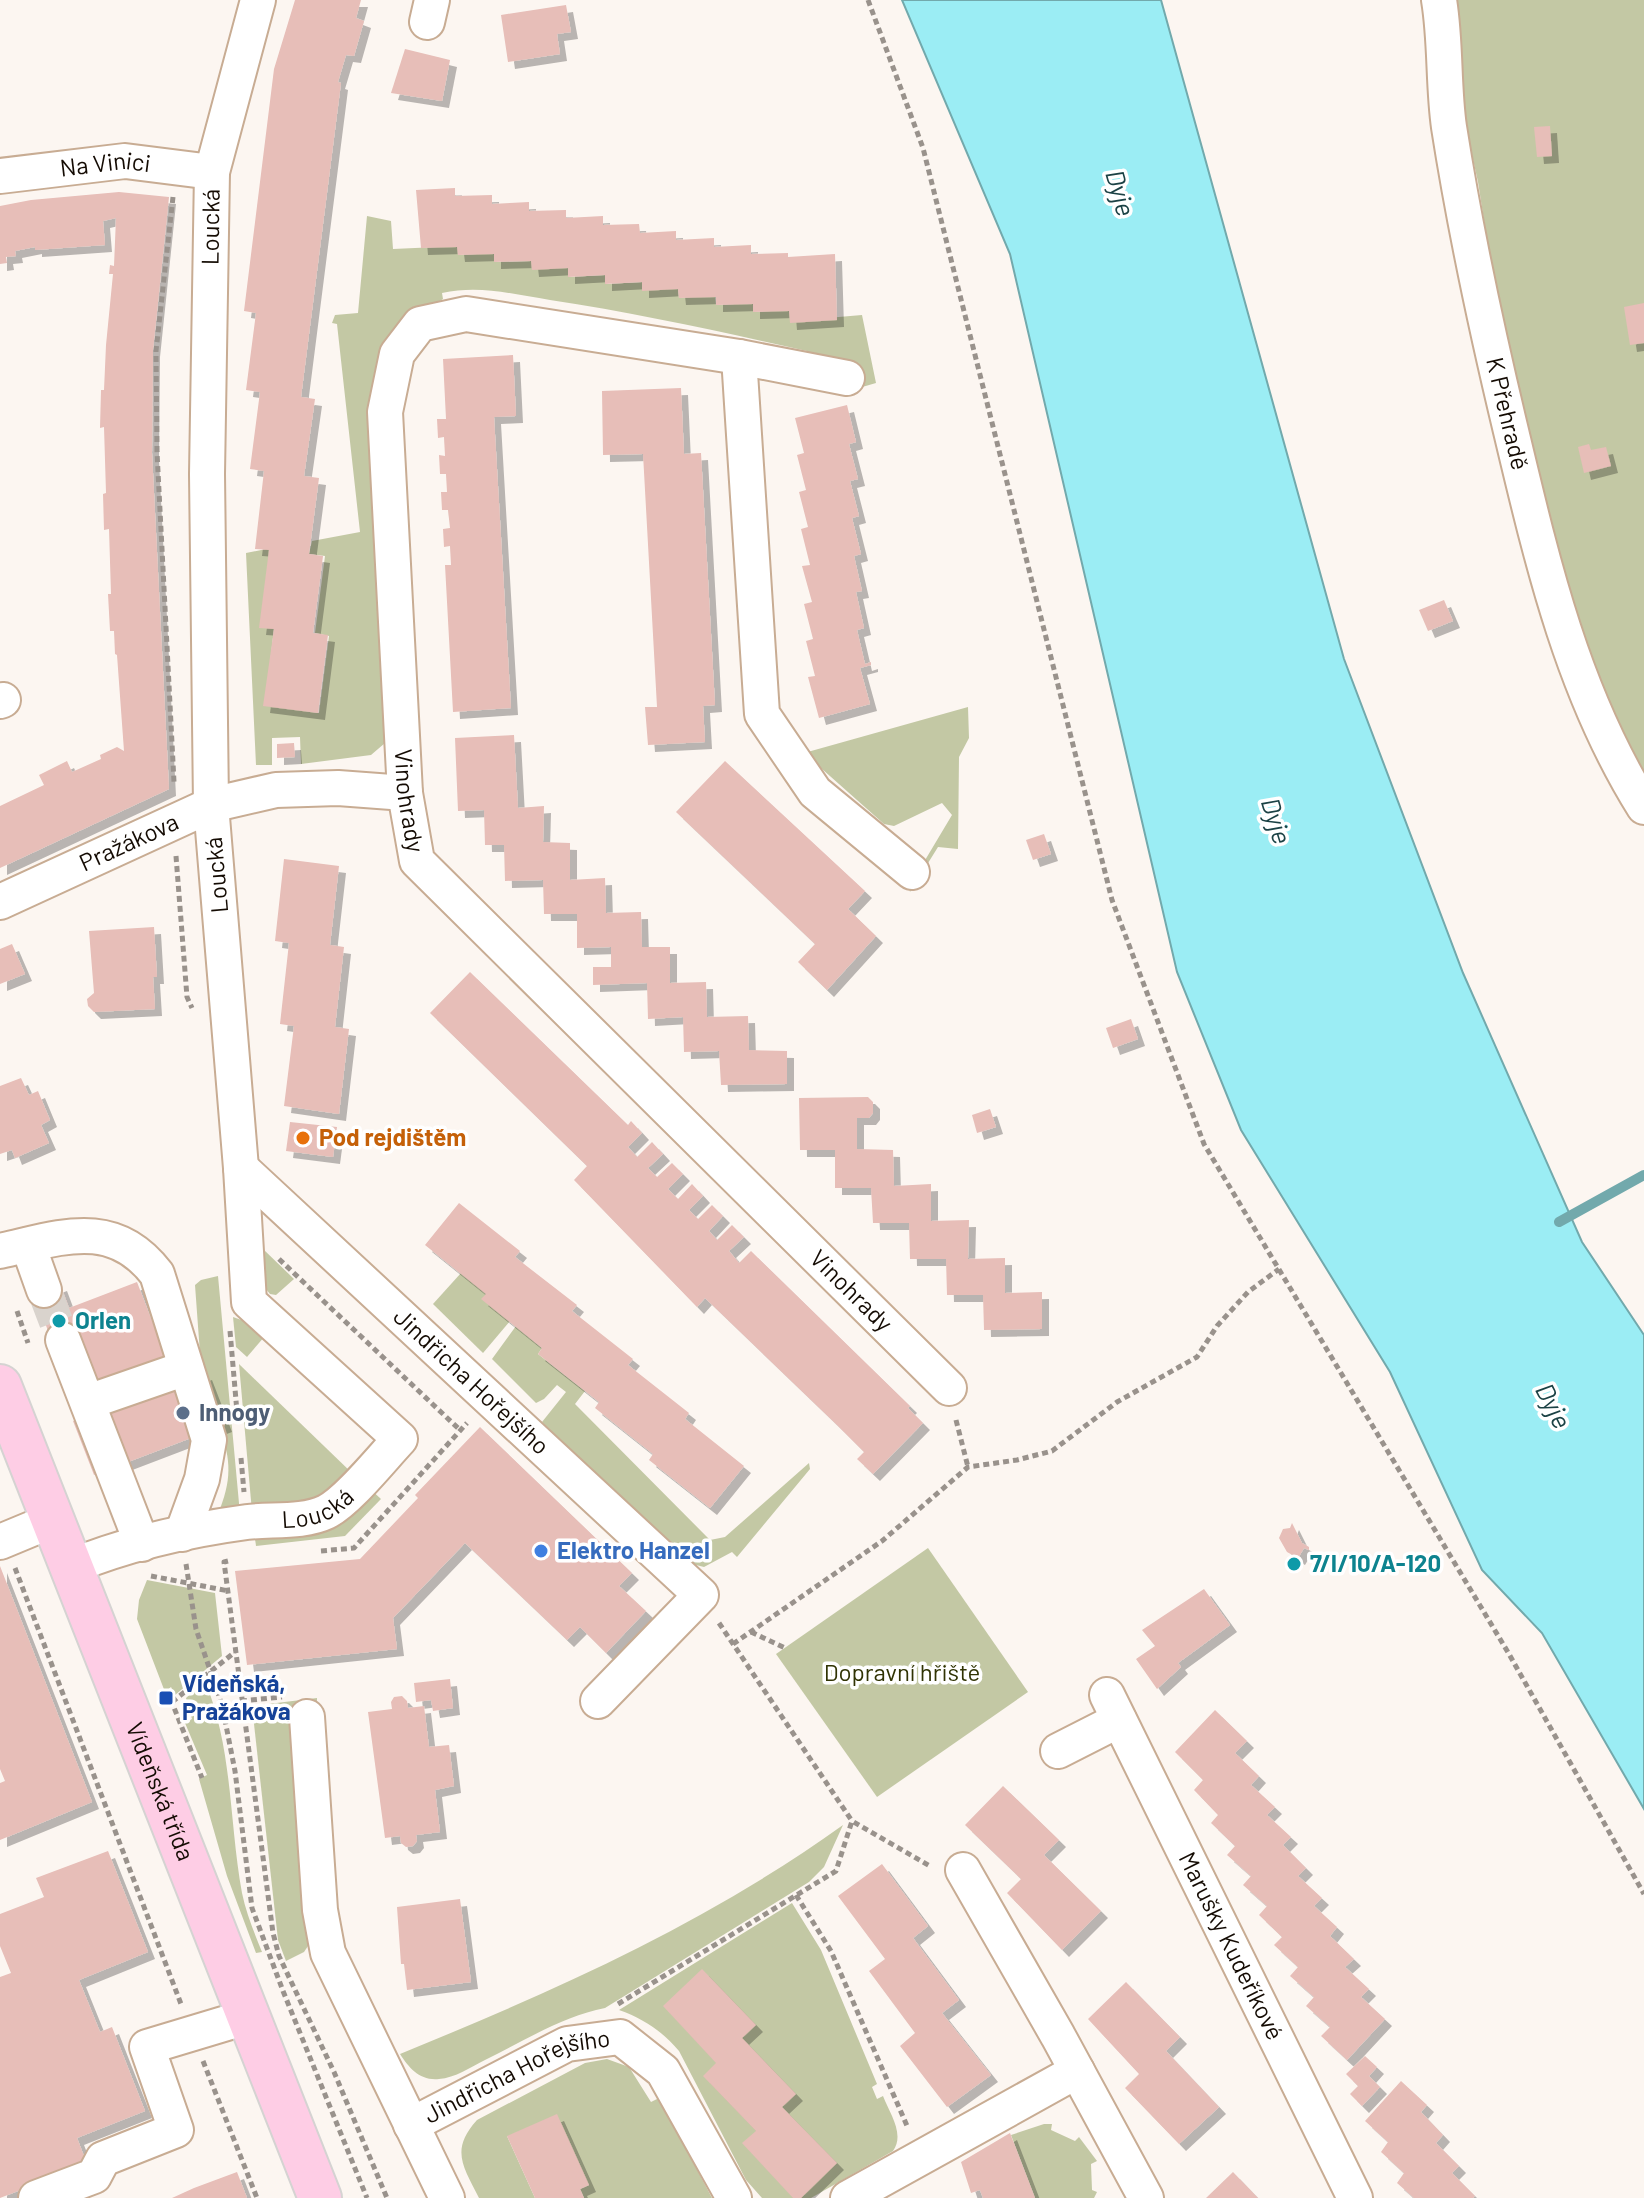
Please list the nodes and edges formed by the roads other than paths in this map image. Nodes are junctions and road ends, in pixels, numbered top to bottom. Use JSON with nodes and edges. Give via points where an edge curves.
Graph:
{"nodes":[{"id":1,"x":258,"y":0,"type":"edge"},
{"id":2,"x":1439,"y":0,"type":"edge"},
{"id":3,"x":212,"y":172,"type":"junction"},
{"id":4,"x":0,"y":176,"type":"edge"},
{"id":5,"x":739,"y":357,"type":"junction"},
{"id":6,"x":847,"y":378,"type":"dead end"},
{"id":7,"x":405,"y":793,"type":"junction"},
{"id":8,"x":211,"y":805,"type":"junction"},
{"id":9,"x":1644,"y":807,"type":"edge"},
{"id":10,"x":912,"y":872,"type":"dead end"},
{"id":11,"x":0,"y":902,"type":"edge"},
{"id":12,"x":241,"y":1168,"type":"junction"},
{"id":13,"x":14,"y":1248,"type":"edge"},
{"id":14,"x":44,"y":1290,"type":"tunnel mouth"},
{"id":15,"x":63,"y":1340,"type":"tunnel mouth"},
{"id":16,"x":186,"y":1368,"type":"junction"},
{"id":17,"x":0,"y":1386,"type":"edge"},
{"id":18,"x":949,"y":1388,"type":"road end"},
{"id":19,"x":88,"y":1402,"type":"junction"},
{"id":20,"x":53,"y":1520,"type":"junction"},
{"id":21,"x":182,"y":1534,"type":"junction"},
{"id":22,"x":2,"y":1541,"type":"edge"},
{"id":23,"x":142,"y":1544,"type":"junction"},
{"id":24,"x":70,"y":1567,"type":"junction"},
{"id":25,"x":598,"y":1701,"type":"dead end"},
{"id":26,"x":297,"y":1707,"type":"road end"},
{"id":27,"x":1058,"y":1751,"type":"dead end"},
{"id":28,"x":963,"y":1870,"type":"road end"},
{"id":29,"x":250,"y":2016,"type":"junction"},
{"id":30,"x":1077,"y":2071,"type":"junction"},
{"id":31,"x":411,"y":2125,"type":"junction"},
{"id":32,"x":1143,"y":2197,"type":"edge"},
{"id":33,"x":36,"y":2198,"type":"edge"},
{"id":34,"x":320,"y":2198,"type":"edge"},
{"id":35,"x":447,"y":2198,"type":"edge"},
{"id":36,"x":734,"y":2198,"type":"edge"},
{"id":37,"x":848,"y":2198,"type":"edge"},
{"id":38,"x":1355,"y":2198,"type":"edge"}],
"edges":[{"from":1,"to":3,"type":"street","name":"Loucká"},
{"from":2,"to":9,"type":"street","name":"K Přehradě","via":[[1449,125],[1488,332],[1544,571],[1583,688]]},
{"from":3,"to":4,"type":"street","name":"Na Vinici","via":[[125,161]]},
{"from":3,"to":8,"type":"street","name":"Loucká","via":[[207,459]]},
{"from":5,"to":6,"type":"street","name":"Vinohrady"},
{"from":5,"to":7,"type":"street","name":"Vinohrady","via":[[466,314],[420,324],[397,354],[385,412]]},
{"from":5,"to":10,"type":"street","via":[[762,714],[815,792]]},
{"from":7,"to":8,"type":"street","name":"Pražákova","via":[[276,790]]},
{"from":7,"to":18,"type":"street","name":"Vinohrady","via":[[417,861]]},
{"from":8,"to":11,"type":"street","name":"Pražákova"},
{"from":8,"to":12,"type":"street","name":"Loucká"},
{"from":12,"to":21,"type":"street","name":"Loucká","via":[[249,1302],[400,1439],[326,1512]]},
{"from":12,"to":25,"type":"street","name":"Jindřicha Hořejšího","via":[[701,1595]]},
{"from":13,"to":14,"type":"street"},
{"from":13,"to":16,"type":"street","via":[[97,1235],[133,1248],[157,1274]]},
{"from":15,"to":19,"type":"street"},
{"from":16,"to":19,"type":"street"},
{"from":16,"to":21,"type":"street","via":[[209,1440],[202,1479]]},
{"from":17,"to":20,"type":"main road","name":"Vídeňská třída"},
{"from":19,"to":23,"type":"street"},
{"from":20,"to":22,"type":"street"},
{"from":20,"to":24,"type":"main road","name":"Vídeňská třída"},
{"from":21,"to":23,"type":"street","name":"Loucká"},
{"from":23,"to":24,"type":"street","name":"Loucká"},
{"from":24,"to":29,"type":"main road","name":"Vídeňská třída"},
{"from":26,"to":31,"type":"street","via":[[326,1943]]},
{"from":27,"to":38,"type":"street","name":"Marušky Kudeříkové","via":[[1113,1707]]},
{"from":28,"to":30,"type":"street"},
{"from":29,"to":33,"type":"street","via":[[147,2047],[176,2130],[103,2159],[94,2176]]},
{"from":29,"to":34,"type":"main road","name":"Vídeňská třída"},
{"from":30,"to":32,"type":"street"},
{"from":30,"to":37,"type":"street"},
{"from":31,"to":35,"type":"street"},
{"from":31,"to":36,"type":"street","name":"Jindřicha Hořejšího","via":[[567,2044],[620,2037],[663,2071]]}]}
